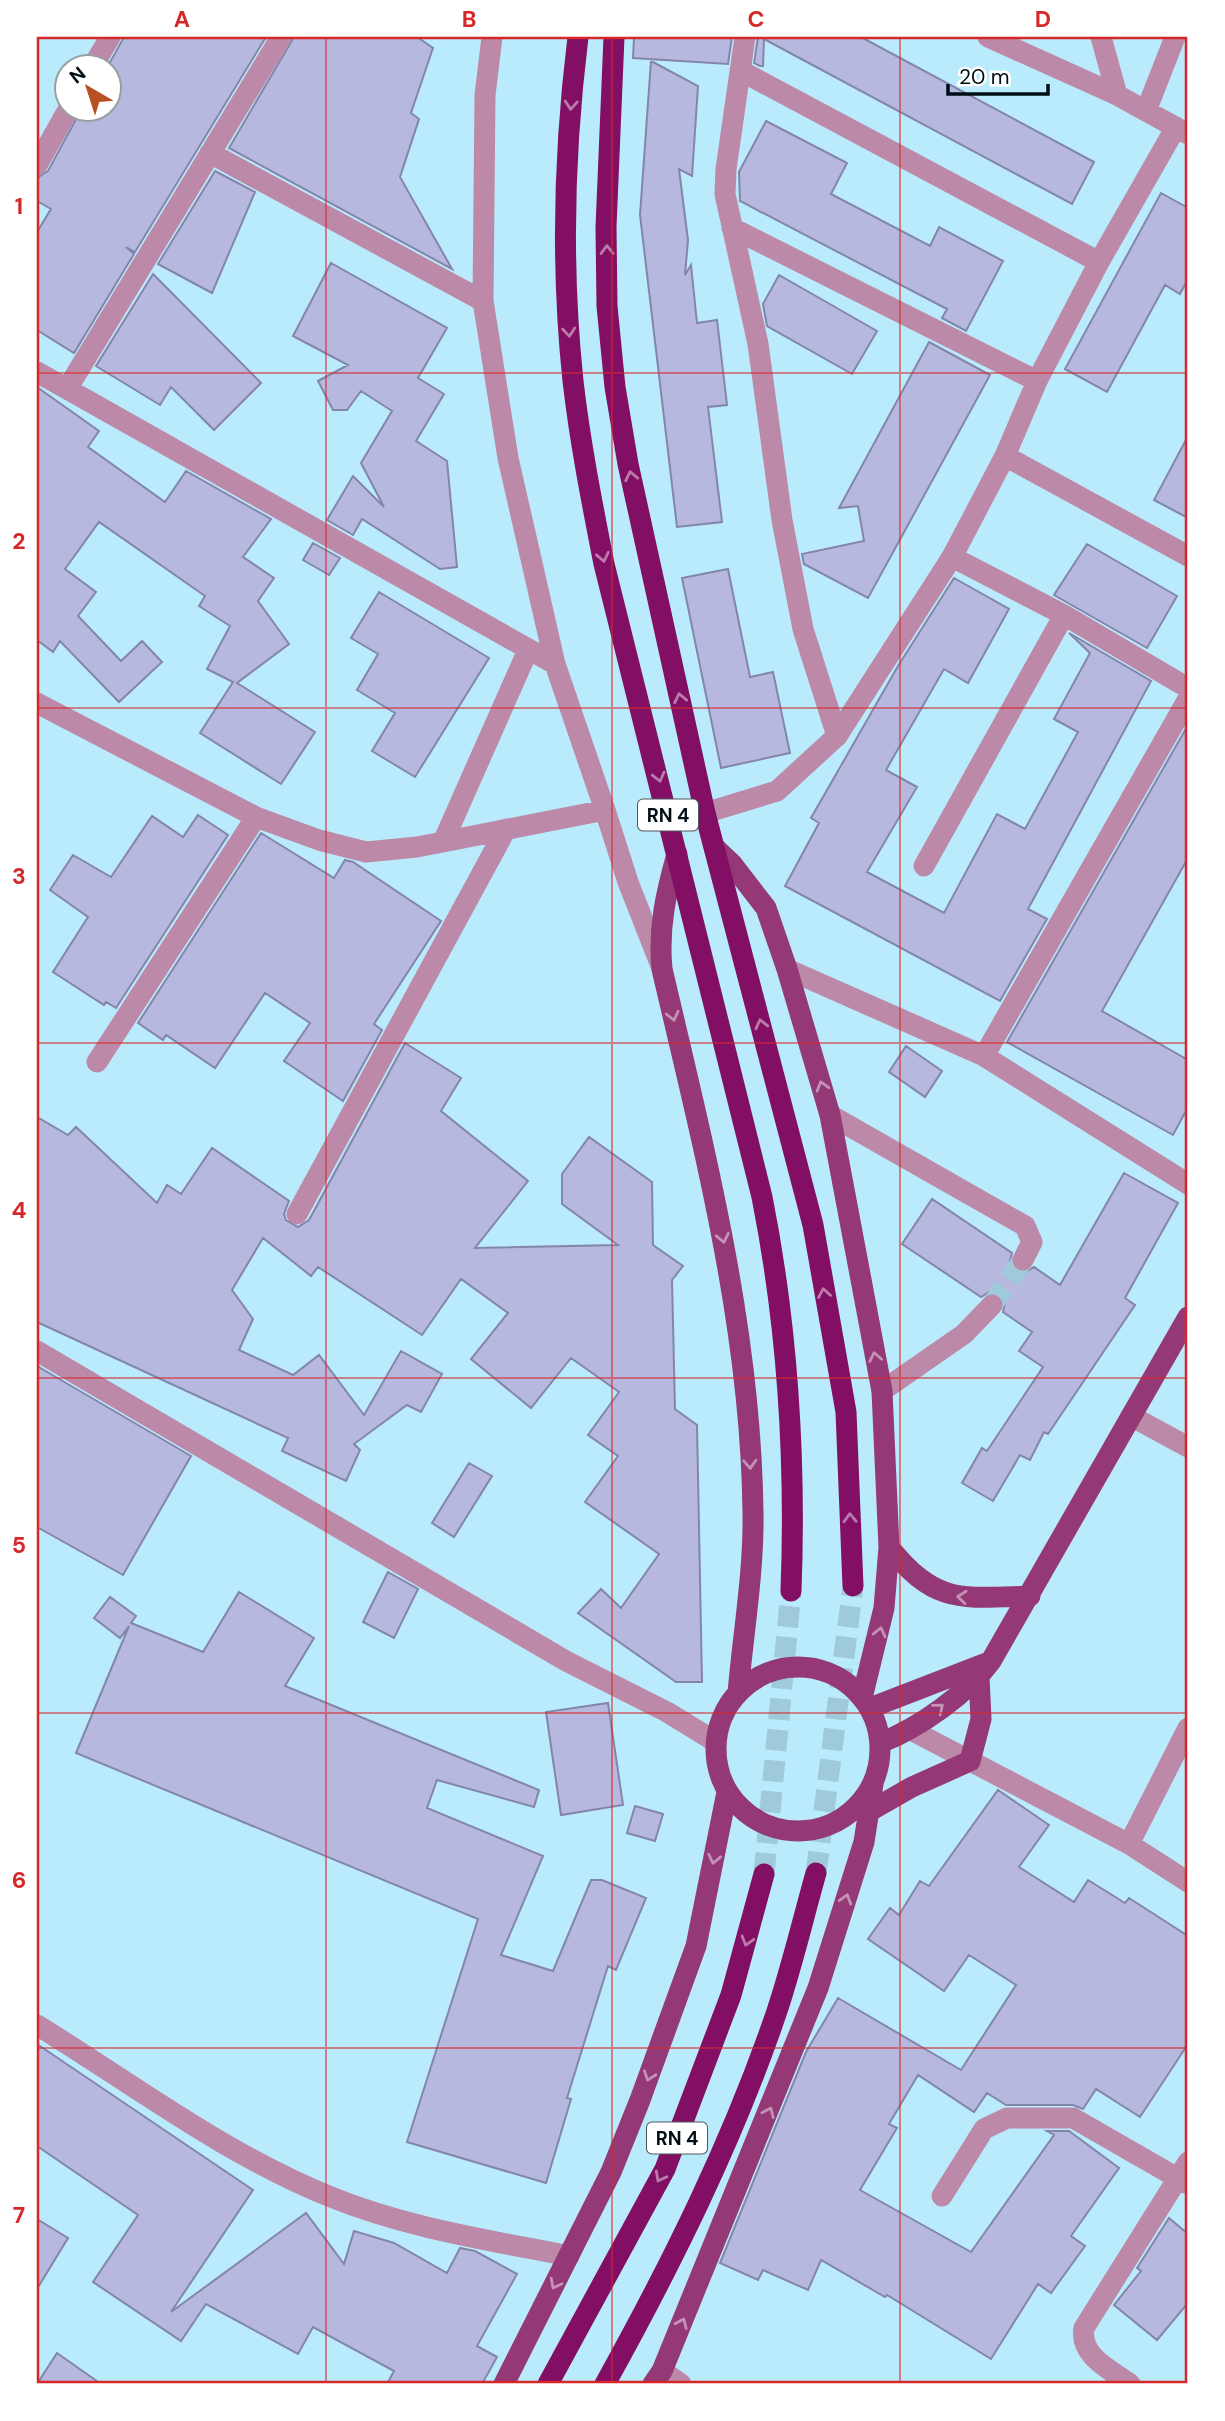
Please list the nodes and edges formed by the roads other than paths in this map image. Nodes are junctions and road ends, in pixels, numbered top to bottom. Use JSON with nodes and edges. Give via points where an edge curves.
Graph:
{"nodes":[{"id":1,"x":281,"y":37,"type":"edge"},
{"id":2,"x":492,"y":37,"type":"edge"},
{"id":3,"x":578,"y":37,"type":"edge"},
{"id":4,"x":614,"y":37,"type":"edge"},
{"id":5,"x":745,"y":37,"type":"edge"},
{"id":6,"x":988,"y":37,"type":"edge"},
{"id":7,"x":1101,"y":37,"type":"edge"},
{"id":8,"x":1175,"y":37,"type":"edge"},
{"id":9,"x":741,"y":71,"type":"junction"},
{"id":10,"x":1117,"y":95,"type":"junction"},
{"id":11,"x":1146,"y":111,"type":"junction"},
{"id":12,"x":61,"y":122,"type":"edge"},
{"id":13,"x":1182,"y":130,"type":"edge"},
{"id":14,"x":210,"y":153,"type":"junction"},
{"id":15,"x":37,"y":165,"type":"edge"},
{"id":16,"x":732,"y":228,"type":"junction"},
{"id":17,"x":1099,"y":262,"type":"junction"},
{"id":18,"x":483,"y":301,"type":"junction"},
{"id":19,"x":37,"y":372,"type":"edge"},
{"id":20,"x":1037,"y":381,"type":"junction"},
{"id":21,"x":67,"y":388,"type":"junction"},
{"id":22,"x":1004,"y":456,"type":"junction"},
{"id":23,"x":1188,"y":556,"type":"edge"},
{"id":24,"x":952,"y":557,"type":"junction"},
{"id":25,"x":1065,"y":615,"type":"junction"},
{"id":26,"x":528,"y":650,"type":"junction"},
{"id":27,"x":555,"y":664,"type":"junction"},
{"id":28,"x":1188,"y":688,"type":"edge"},
{"id":29,"x":1188,"y":699,"type":"edge"},
{"id":30,"x":37,"y":703,"type":"edge"},
{"id":31,"x":837,"y":736,"type":"junction"},
{"id":32,"x":604,"y":810,"type":"junction"},
{"id":33,"x":705,"y":813,"type":"junction"},
{"id":34,"x":256,"y":817,"type":"junction"},
{"id":35,"x":506,"y":829,"type":"junction"},
{"id":36,"x":443,"y":842,"type":"junction"},
{"id":37,"x":714,"y":847,"type":"junction"},
{"id":38,"x":677,"y":854,"type":"junction"},
{"id":39,"x":923,"y":866,"type":"dead end"},
{"id":40,"x":662,"y":969,"type":"junction"},
{"id":41,"x":787,"y":969,"type":"junction"},
{"id":42,"x":984,"y":1056,"type":"junction"},
{"id":43,"x":97,"y":1062,"type":"dead end"},
{"id":44,"x":830,"y":1115,"type":"junction"},
{"id":45,"x":1188,"y":1185,"type":"edge"},
{"id":46,"x":297,"y":1214,"type":"dead end"},
{"id":47,"x":1023,"y":1260,"type":"tunnel mouth"},
{"id":48,"x":992,"y":1305,"type":"tunnel mouth"},
{"id":49,"x":1188,"y":1317,"type":"edge"},
{"id":50,"x":37,"y":1351,"type":"edge"},
{"id":51,"x":882,"y":1391,"type":"junction"},
{"id":52,"x":1131,"y":1416,"type":"junction"},
{"id":53,"x":1188,"y":1447,"type":"edge"},
{"id":54,"x":889,"y":1547,"type":"junction"},
{"id":55,"x":853,"y":1586,"type":"tunnel mouth"},
{"id":56,"x":791,"y":1591,"type":"tunnel mouth"},
{"id":57,"x":1030,"y":1597,"type":"junction"},
{"id":58,"x":985,"y":1669,"type":"junction"},
{"id":59,"x":738,"y":1693,"type":"junction"},
{"id":60,"x":866,"y":1703,"type":"junction"},
{"id":61,"x":1188,"y":1728,"type":"edge"},
{"id":62,"x":911,"y":1730,"type":"junction"},
{"id":63,"x":716,"y":1742,"type":"junction"},
{"id":64,"x":880,"y":1743,"type":"junction"},
{"id":65,"x":970,"y":1761,"type":"junction"},
{"id":66,"x":873,"y":1784,"type":"junction"},
{"id":67,"x":727,"y":1792,"type":"junction"},
{"id":68,"x":870,"y":1811,"type":"junction"},
{"id":69,"x":1129,"y":1844,"type":"junction"},
{"id":70,"x":816,"y":1872,"type":"tunnel mouth"},
{"id":71,"x":764,"y":1874,"type":"tunnel mouth"},
{"id":72,"x":1188,"y":1882,"type":"edge"},
{"id":73,"x":37,"y":2025,"type":"edge"},
{"id":74,"x":1185,"y":2174,"type":"edge"},
{"id":75,"x":942,"y":2196,"type":"dead end"},
{"id":76,"x":569,"y":2256,"type":"junction"},
{"id":77,"x":658,"y":2378,"type":"edge"},
{"id":78,"x":504,"y":2384,"type":"edge"},
{"id":79,"x":548,"y":2384,"type":"edge"},
{"id":80,"x":605,"y":2384,"type":"edge"},
{"id":81,"x":681,"y":2384,"type":"edge"},
{"id":82,"x":1130,"y":2384,"type":"edge"}],
"edges":[{"from":1,"to":14,"type":"street"},
{"from":2,"to":18,"type":"street","via":[[485,95]]},
{"from":3,"to":38,"type":"highway","number":"RN 4","one_way":true,"via":[[567,155],[573,381],[604,564]]},
{"from":33,"to":4,"type":"highway","number":"RN 4","one_way":true,"via":[[615,387],[606,226]]},
{"from":5,"to":9,"type":"street"},
{"from":6,"to":10,"type":"street"},
{"from":7,"to":10,"type":"street"},
{"from":8,"to":11,"type":"street"},
{"from":9,"to":16,"type":"street","via":[[726,169],[725,194]]},
{"from":9,"to":17,"type":"street"},
{"from":10,"to":11,"type":"street"},
{"from":11,"to":13,"type":"street"},
{"from":12,"to":15,"type":"street"},
{"from":13,"to":17,"type":"street"},
{"from":14,"to":18,"type":"street"},
{"from":14,"to":21,"type":"street"},
{"from":16,"to":20,"type":"street"},
{"from":16,"to":31,"type":"street","via":[[758,344],[782,520],[803,629]]},
{"from":17,"to":20,"type":"street"},
{"from":18,"to":27,"type":"street","via":[[508,458]]},
{"from":19,"to":21,"type":"street"},
{"from":20,"to":22,"type":"street"},
{"from":21,"to":26,"type":"street"},
{"from":22,"to":23,"type":"street"},
{"from":22,"to":24,"type":"street"},
{"from":24,"to":25,"type":"street"},
{"from":24,"to":31,"type":"street"},
{"from":25,"to":28,"type":"street"},
{"from":25,"to":39,"type":"street"},
{"from":26,"to":27,"type":"street"},
{"from":26,"to":36,"type":"street"},
{"from":27,"to":32,"type":"street"},
{"from":29,"to":42,"type":"street"},
{"from":30,"to":34,"type":"street"},
{"from":31,"to":33,"type":"street","via":[[777,791]]},
{"from":32,"to":35,"type":"street"},
{"from":32,"to":40,"type":"street"},
{"from":33,"to":37,"type":"highway","number":"RN 4"},
{"from":34,"to":36,"type":"street","via":[[366,852]]},
{"from":34,"to":43,"type":"street"},
{"from":35,"to":36,"type":"street"},
{"from":35,"to":46,"type":"street"},
{"from":37,"to":41,"type":"main road","via":[[766,908]]},
{"from":55,"to":37,"type":"highway","number":"RN 4","one_way":true,"via":[[846,1412],[813,1225]]},
{"from":38,"to":40,"type":"main road","via":[[659,938]]},
{"from":38,"to":56,"type":"highway","number":"RN 4","via":[[777,1273],[792,1438]]},
{"from":40,"to":59,"type":"main road","one_way":true,"via":[[734,1292],[747,1403],[753,1515]]},
{"from":41,"to":42,"type":"street"},
{"from":44,"to":41,"type":"main road","one_way":true},
{"from":42,"to":45,"type":"street"},
{"from":44,"to":47,"type":"street","via":[[1025,1226],[1032,1242]]},
{"from":51,"to":44,"type":"main road","one_way":true},
{"from":48,"to":51,"type":"street","via":[[964,1334]]},
{"from":49,"to":52,"type":"main road"},
{"from":50,"to":63,"type":"street","via":[[566,1661]]},
{"from":51,"to":54,"type":"main road"},
{"from":52,"to":53,"type":"street"},
{"from":52,"to":57,"type":"main road"},
{"from":57,"to":54,"type":"main road","one_way":true,"via":[[956,1597],[941,1592],[907,1570]]},
{"from":60,"to":54,"type":"main road","one_way":true,"via":[[884,1608]]},
{"from":57,"to":58,"type":"main road"},
{"from":58,"to":60,"type":"main road"},
{"from":62,"to":58,"type":"main road","one_way":true},
{"from":58,"to":65,"type":"main road","via":[[981,1719]]},
{"from":59,"to":60,"type":"main road","via":[[759,1676],[803,1667],[837,1676]]},
{"from":59,"to":63,"type":"main road","via":[[723,1716]]},
{"from":60,"to":64,"type":"main road"},
{"from":61,"to":69,"type":"street"},
{"from":62,"to":64,"type":"main road"},
{"from":62,"to":65,"type":"street"},
{"from":63,"to":67,"type":"main road","via":[[718,1768]]},
{"from":64,"to":66,"type":"main road"},
{"from":65,"to":68,"type":"main road"},
{"from":65,"to":69,"type":"street"},
{"from":66,"to":67,"type":"main road","via":[[862,1802],[843,1818],[819,1829],[793,1832],[767,1826],[744,1812]]},
{"from":66,"to":68,"type":"main road"},
{"from":67,"to":76,"type":"main road","one_way":true,"via":[[696,1946],[625,2136]]},
{"from":77,"to":68,"type":"main road","one_way":true,"via":[[818,1988]]},
{"from":69,"to":72,"type":"street"},
{"from":70,"to":80,"type":"highway","number":"RN 4","via":[[777,2011],[726,2142],[661,2284]]},
{"from":71,"to":79,"type":"highway","number":"RN 4","one_way":true,"via":[[732,1995],[665,2169]]},
{"from":73,"to":76,"type":"street","via":[[250,2158],[331,2197],[405,2222]]},
{"from":74,"to":75,"type":"street","via":[[1073,2118],[1007,2118],[984,2129]]},
{"from":74,"to":82,"type":"street","via":[[1084,2328],[1084,2343],[1094,2358]]},
{"from":76,"to":78,"type":"main road","one_way":true},
{"from":77,"to":81,"type":"street"}]}
